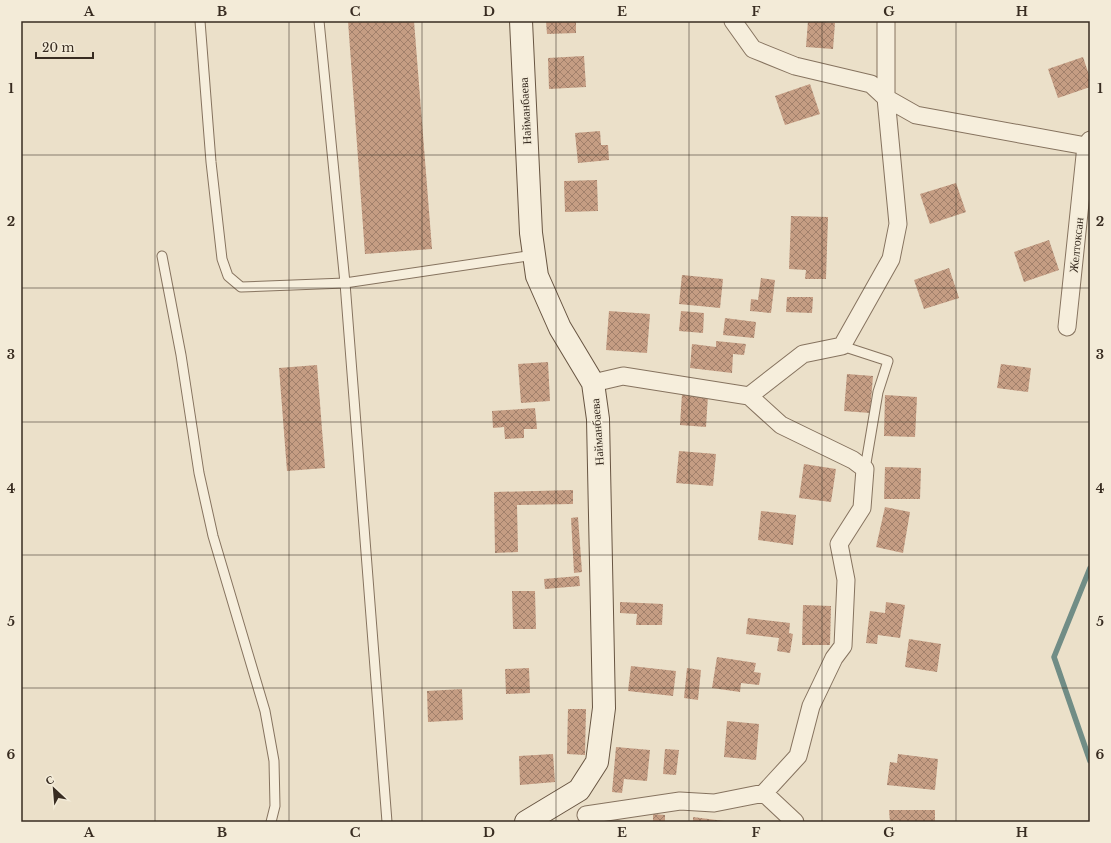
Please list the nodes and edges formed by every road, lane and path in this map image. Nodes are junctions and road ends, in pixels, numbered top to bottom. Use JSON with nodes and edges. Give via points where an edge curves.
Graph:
{"nodes":[{"id":1,"x":200,"y":21,"type":"edge"},
{"id":2,"x":319,"y":21,"type":"edge"},
{"id":3,"x":521,"y":21,"type":"edge"},
{"id":4,"x":733,"y":21,"type":"edge"},
{"id":5,"x":886,"y":21,"type":"edge"},
{"id":6,"x":886,"y":98,"type":"junction"},
{"id":7,"x":1088,"y":143,"type":"edge"},
{"id":8,"x":534,"y":255,"type":"junction"},
{"id":9,"x":162,"y":256,"type":"dead end"},
{"id":10,"x":345,"y":283,"type":"junction"},
{"id":11,"x":1067,"y":327,"type":"dead end"},
{"id":12,"x":842,"y":346,"type":"junction"},
{"id":13,"x":592,"y":383,"type":"junction"},
{"id":14,"x":749,"y":396,"type":"junction"},
{"id":15,"x":865,"y":469,"type":"junction"},
{"id":16,"x":579,"y":790,"type":"junction"},
{"id":17,"x":764,"y":793,"type":"junction"},
{"id":18,"x":586,"y":818,"type":"edge"},
{"id":19,"x":271,"y":822,"type":"edge"},
{"id":20,"x":387,"y":822,"type":"edge"},
{"id":21,"x":526,"y":822,"type":"edge"},
{"id":22,"x":795,"y":822,"type":"edge"}],
"edges":[{"from":1,"to":10,"type":"lane","via":[[211,162],[222,259],[228,276],[241,287]]},
{"from":2,"to":10,"type":"lane"},
{"from":3,"to":8,"type":"main road","name":"Найманбаева"},
{"from":4,"to":6,"type":"street","via":[[753,49],[795,66],[871,84]]},
{"from":5,"to":6,"type":"street"},
{"from":6,"to":7,"type":"street","via":[[916,115]]},
{"from":6,"to":12,"type":"street","via":[[898,224],[890,259]]},
{"from":7,"to":11,"type":"street","name":"Желтоксан"},
{"from":8,"to":10,"type":"lane"},
{"from":8,"to":13,"type":"main road","name":"Найманбаева","via":[[537,276],[560,328]]},
{"from":9,"to":19,"type":"lane","via":[[181,355],[199,473],[213,536],[265,711],[274,761],[275,806]]},
{"from":10,"to":20,"type":"lane"},
{"from":12,"to":14,"type":"street","via":[[803,354]]},
{"from":12,"to":15,"type":"lane","via":[[888,361],[878,392]]},
{"from":13,"to":14,"type":"street","via":[[623,376]]},
{"from":13,"to":16,"type":"main road","name":"Найманбаева","via":[[598,419],[604,708],[597,762]]},
{"from":14,"to":15,"type":"street","via":[[781,425]]},
{"from":15,"to":17,"type":"street","via":[[862,508],[840,544],[846,580],[843,646],[834,658],[811,706],[798,756]]},
{"from":16,"to":18,"type":"street"},
{"from":16,"to":21,"type":"main road","name":"Найманбаева"},
{"from":17,"to":18,"type":"street","via":[[714,803],[680,800]]},
{"from":17,"to":22,"type":"street"}]}
